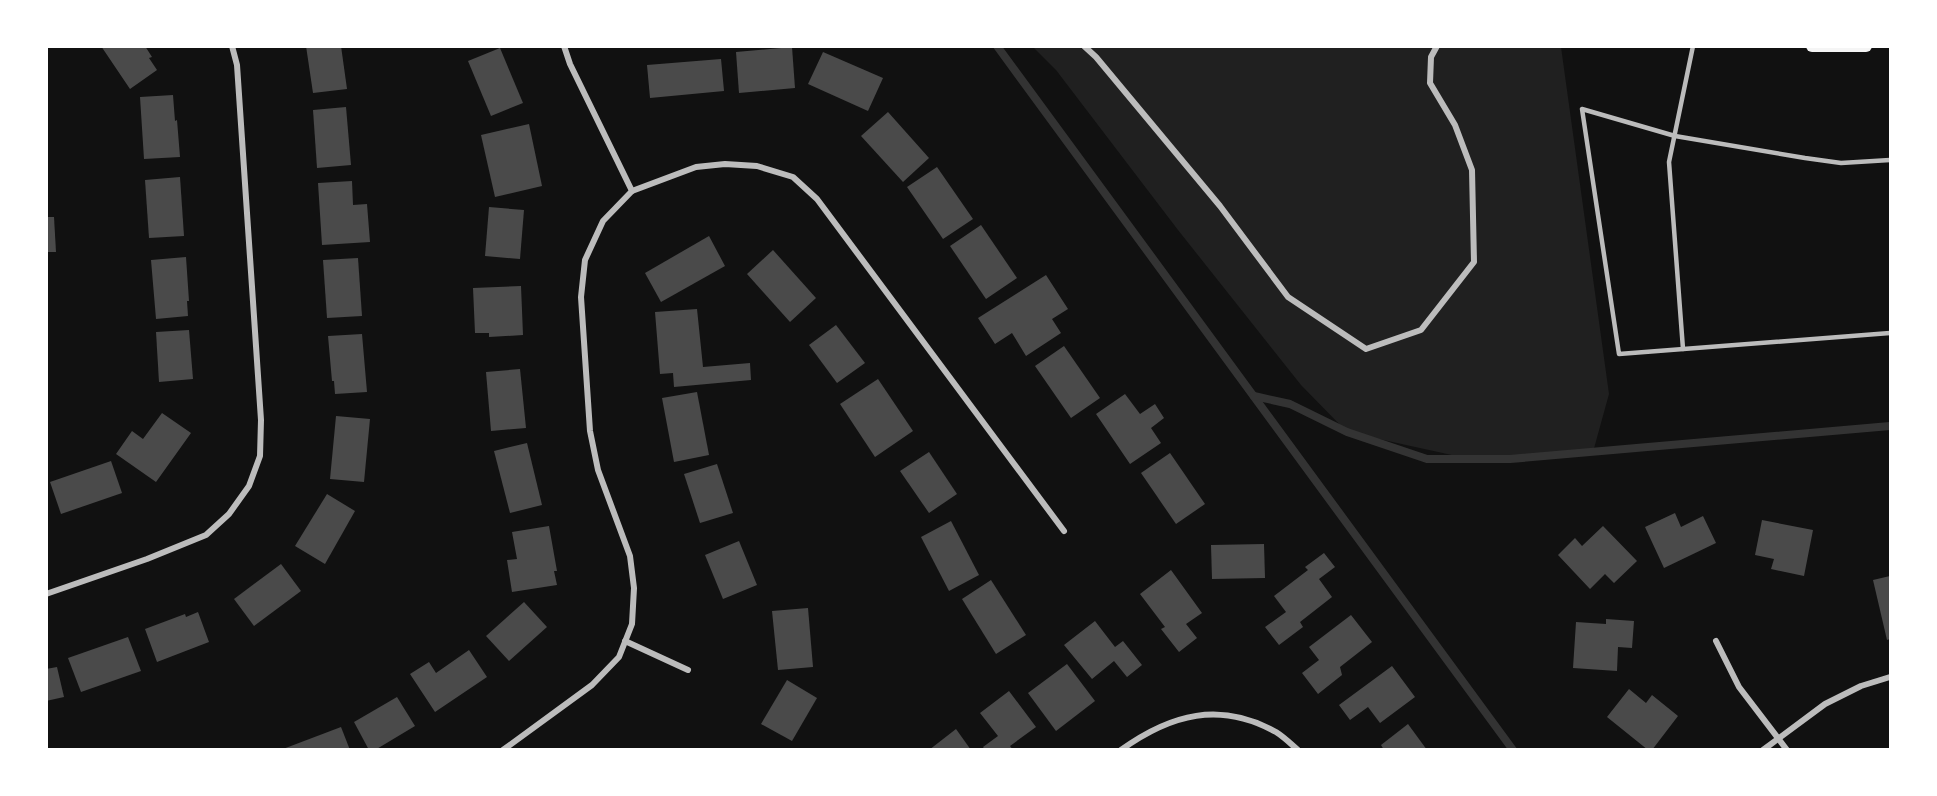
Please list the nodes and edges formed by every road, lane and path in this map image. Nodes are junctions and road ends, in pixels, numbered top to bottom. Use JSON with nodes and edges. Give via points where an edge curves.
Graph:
{"nodes":[{"id":1,"x":232,"y":46,"type":"edge"},
{"id":2,"x":564,"y":46,"type":"edge"},
{"id":3,"x":1437,"y":46,"type":"edge"},
{"id":4,"x":1693,"y":46,"type":"edge"},
{"id":5,"x":1812,"y":46,"type":"edge"},
{"id":6,"x":1866,"y":46,"type":"edge"},
{"id":7,"x":1085,"y":47,"type":"edge"},
{"id":8,"x":1675,"y":136,"type":"junction"},
{"id":9,"x":1890,"y":160,"type":"edge"},
{"id":10,"x":632,"y":191,"type":"junction"},
{"id":11,"x":1890,"y":333,"type":"edge"},
{"id":12,"x":1683,"y":349,"type":"junction"},
{"id":13,"x":1064,"y":531,"type":"dead end"},
{"id":14,"x":46,"y":594,"type":"edge"},
{"id":15,"x":626,"y":641,"type":"junction"},
{"id":16,"x":1716,"y":641,"type":"dead end"},
{"id":17,"x":688,"y":670,"type":"dead end"},
{"id":18,"x":1890,"y":677,"type":"edge"},
{"id":19,"x":1779,"y":737,"type":"junction"},
{"id":20,"x":503,"y":750,"type":"edge"},
{"id":21,"x":1121,"y":750,"type":"edge"},
{"id":22,"x":1298,"y":750,"type":"edge"},
{"id":23,"x":1763,"y":750,"type":"edge"},
{"id":24,"x":1787,"y":750,"type":"edge"}],
"edges":[{"from":1,"to":14,"type":"street","via":[[237,65],[260,397],[260,456],[249,486],[229,514],[206,535]]},
{"from":2,"to":10,"type":"street"},
{"from":3,"to":7,"type":"street","via":[[1431,57],[1430,83],[1455,125],[1472,170],[1474,262],[1421,330],[1366,349],[1288,297],[1220,206]]},
{"from":4,"to":8,"type":"lane"},
{"from":5,"to":6,"type":"main road"},
{"from":8,"to":9,"type":"lane","via":[[1840,163]]},
{"from":8,"to":12,"type":"lane","via":[[1669,162]]},
{"from":8,"to":12,"type":"lane","via":[[1582,109],[1619,354]]},
{"from":10,"to":13,"type":"street","via":[[696,167],[725,164],[758,166],[793,177],[817,199]]},
{"from":10,"to":15,"type":"street","via":[[603,221],[585,260],[582,297],[590,431],[598,470],[630,556],[634,588],[632,624]]},
{"from":11,"to":12,"type":"lane"},
{"from":15,"to":17,"type":"street"},
{"from":15,"to":20,"type":"street","via":[[620,657],[592,685]]},
{"from":16,"to":19,"type":"street","via":[[1739,687]]},
{"from":18,"to":19,"type":"street","via":[[1825,704]]},
{"from":19,"to":23,"type":"street"},
{"from":19,"to":24,"type":"street"},
{"from":21,"to":22,"type":"street","via":[[1172,721],[1208,713],[1246,718],[1277,733]]}]}
